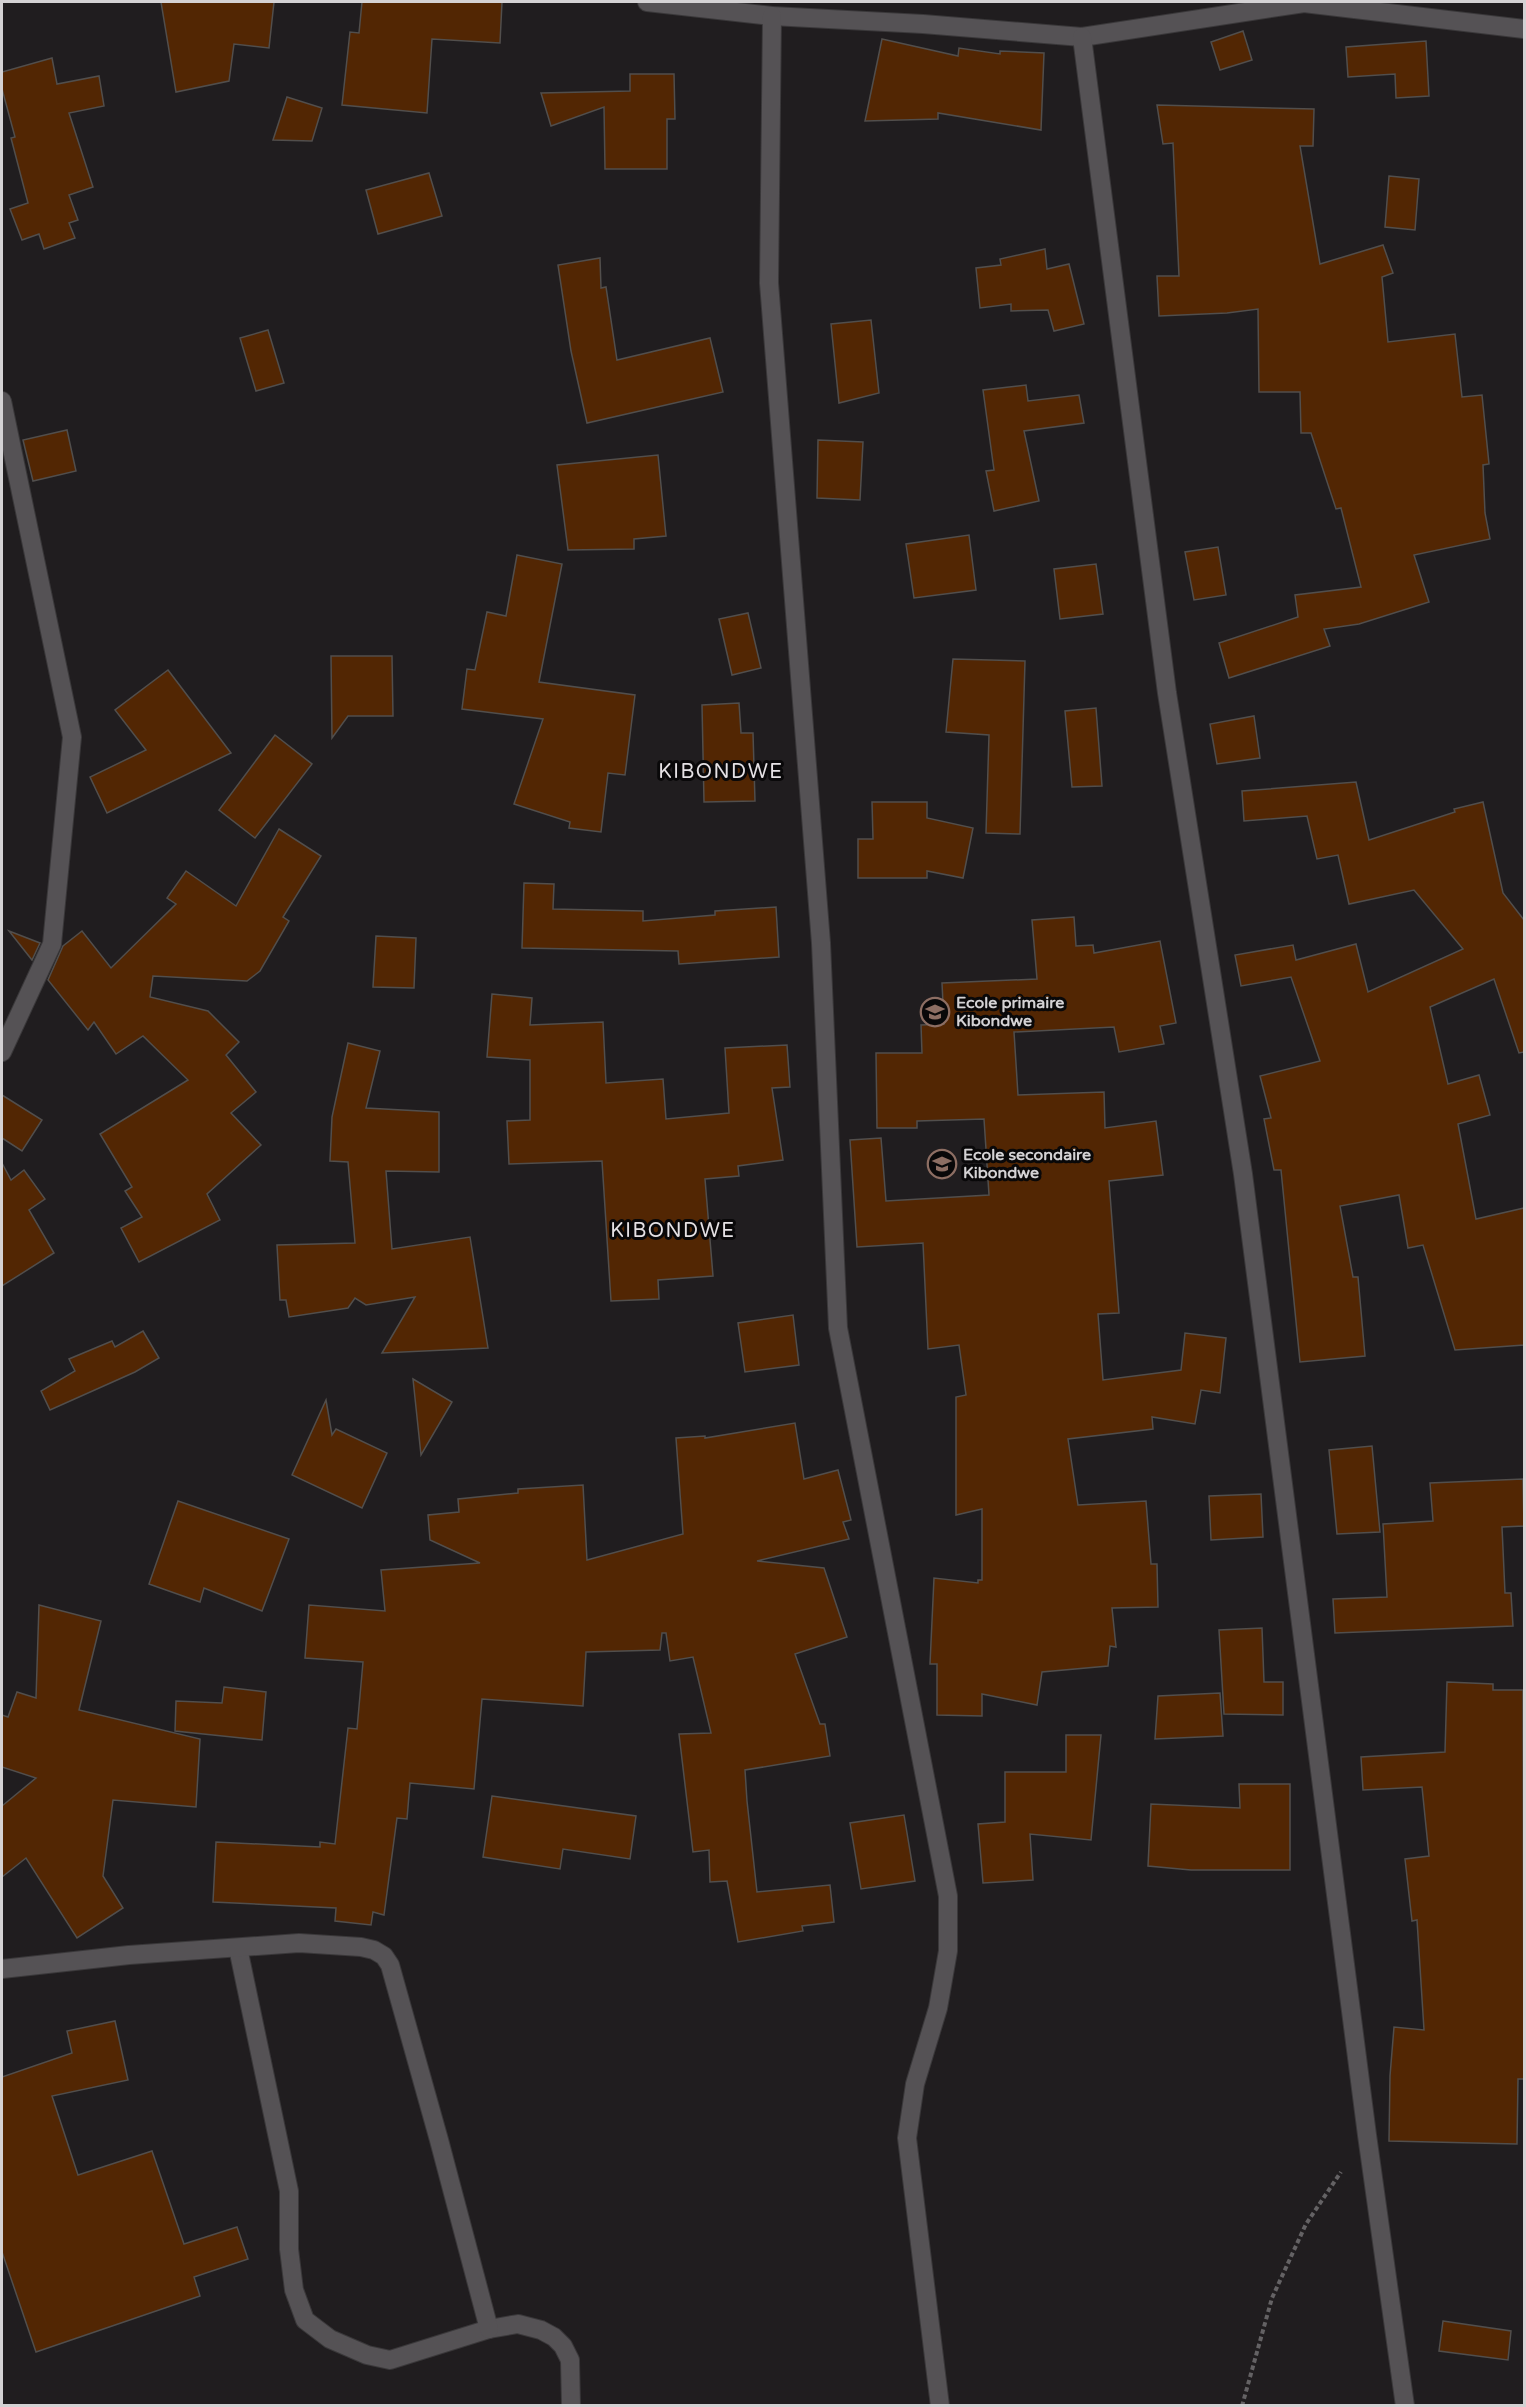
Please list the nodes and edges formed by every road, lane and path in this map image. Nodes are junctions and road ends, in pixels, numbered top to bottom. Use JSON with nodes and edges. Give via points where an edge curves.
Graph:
{"nodes":[{"id":1,"x":647,"y":2,"type":"edge"},
{"id":2,"x":772,"y":16,"type":"junction"},
{"id":3,"x":1524,"y":28,"type":"edge"},
{"id":4,"x":1082,"y":37,"type":"junction"},
{"id":5,"x":2,"y":401,"type":"edge"},
{"id":6,"x":2,"y":1052,"type":"edge"},
{"id":7,"x":238,"y":1947,"type":"junction"},
{"id":8,"x":2,"y":1969,"type":"edge"},
{"id":9,"x":1367,"y":2135,"type":"junction"},
{"id":10,"x":489,"y":2329,"type":"junction"},
{"id":11,"x":571,"y":2406,"type":"edge"},
{"id":12,"x":940,"y":2406,"type":"edge"},
{"id":13,"x":1242,"y":2406,"type":"edge"},
{"id":14,"x":1405,"y":2406,"type":"edge"}],
"edges":[{"from":1,"to":2,"type":"street"},
{"from":2,"to":4,"type":"street"},
{"from":2,"to":12,"type":"street","via":[[769,283],[821,943],[838,1328],[948,1896],[948,1951],[938,2008],[915,2084],[907,2138]]},
{"from":3,"to":4,"type":"street","via":[[1304,3]]},
{"from":4,"to":9,"type":"street","via":[[1167,693],[1243,1174]]},
{"from":5,"to":6,"type":"street","via":[[72,737],[52,944]]},
{"from":7,"to":8,"type":"street"},
{"from":7,"to":10,"type":"street","via":[[299,1943],[361,1947],[384,1956],[390,1965]]},
{"from":7,"to":10,"type":"street","via":[[289,2191],[294,2290],[305,2320],[330,2339],[390,2360]]},
{"from":9,"to":13,"type":"path","via":[[1306,2224],[1272,2298]]},
{"from":9,"to":14,"type":"street"},
{"from":10,"to":11,"type":"street","via":[[518,2325],[554,2337],[570,2360]]}]}
